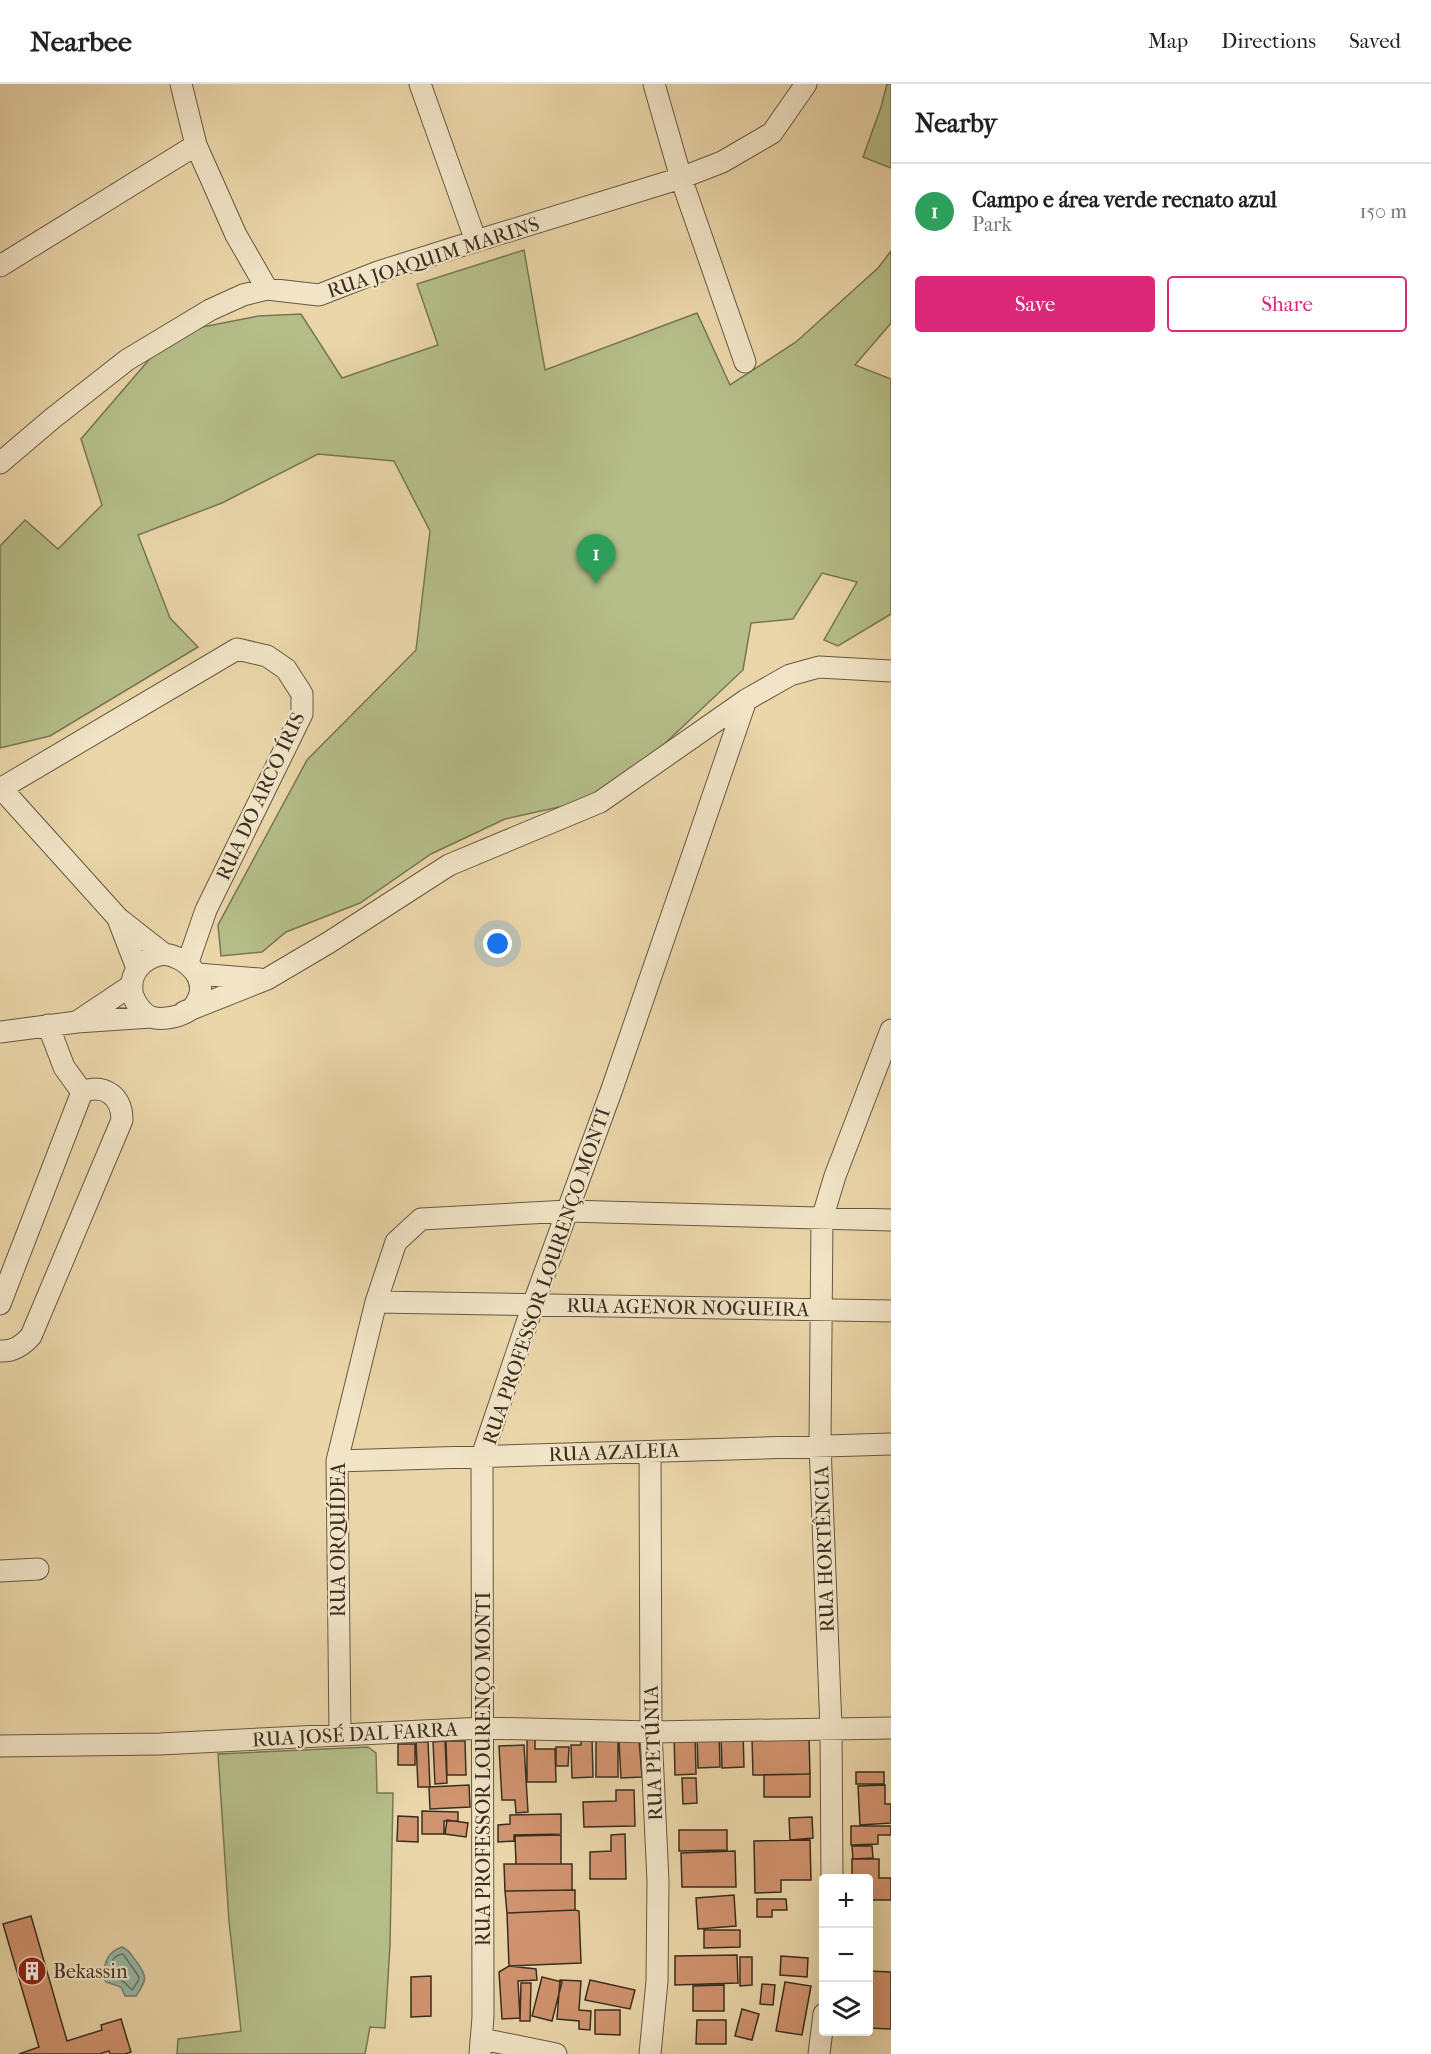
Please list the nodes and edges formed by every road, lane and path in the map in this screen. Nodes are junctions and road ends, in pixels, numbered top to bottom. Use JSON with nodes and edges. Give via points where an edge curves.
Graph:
{"nodes":[{"id":1,"x":181,"y":84,"type":"edge"},
{"id":2,"x":420,"y":84,"type":"edge"},
{"id":3,"x":654,"y":84,"type":"edge"},
{"id":4,"x":806,"y":84,"type":"edge"},
{"id":5,"x":196,"y":145,"type":"junction"},
{"id":6,"x":681,"y":178,"type":"junction"},
{"id":7,"x":476,"y":241,"type":"junction"},
{"id":8,"x":0,"y":266,"type":"edge"},
{"id":9,"x":267,"y":289,"type":"junction"},
{"id":10,"x":745,"y":362,"type":"dead end"},
{"id":11,"x":0,"y":463,"type":"edge"},
{"id":12,"x":891,"y":671,"type":"edge"},
{"id":13,"x":746,"y":700,"type":"junction"},
{"id":14,"x":0,"y":788,"type":"edge"},
{"id":15,"x":118,"y":918,"type":"junction"},
{"id":16,"x":164,"y":954,"type":"junction"},
{"id":17,"x":193,"y":968,"type":"junction"},
{"id":18,"x":135,"y":977,"type":"junction"},
{"id":19,"x":267,"y":979,"type":"junction"},
{"id":20,"x":184,"y":1012,"type":"junction"},
{"id":21,"x":151,"y":1017,"type":"junction"},
{"id":22,"x":77,"y":1022,"type":"junction"},
{"id":23,"x":48,"y":1025,"type":"junction"},
{"id":24,"x":891,"y":1030,"type":"edge"},
{"id":25,"x":0,"y":1032,"type":"edge"},
{"id":26,"x":81,"y":1092,"type":"junction"},
{"id":27,"x":568,"y":1211,"type":"junction"},
{"id":28,"x":822,"y":1219,"type":"junction"},
{"id":29,"x":891,"y":1220,"type":"edge"},
{"id":30,"x":376,"y":1302,"type":"junction"},
{"id":31,"x":0,"y":1305,"type":"edge"},
{"id":32,"x":533,"y":1305,"type":"junction"},
{"id":33,"x":820,"y":1309,"type":"junction"},
{"id":34,"x":891,"y":1311,"type":"edge"},
{"id":35,"x":0,"y":1351,"type":"edge"},
{"id":36,"x":891,"y":1444,"type":"edge"},
{"id":37,"x":820,"y":1445,"type":"junction"},
{"id":38,"x":650,"y":1452,"type":"junction"},
{"id":39,"x":482,"y":1456,"type":"junction"},
{"id":40,"x":337,"y":1461,"type":"junction"},
{"id":41,"x":38,"y":1569,"type":"dead end"},
{"id":42,"x":0,"y":1571,"type":"edge"},
{"id":43,"x":483,"y":1728,"type":"junction"},
{"id":44,"x":831,"y":1728,"type":"junction"},
{"id":45,"x":891,"y":1728,"type":"edge"},
{"id":46,"x":651,"y":1732,"type":"junction"},
{"id":47,"x":340,"y":1735,"type":"junction"},
{"id":48,"x":0,"y":1746,"type":"edge"},
{"id":49,"x":832,"y":1874,"type":"edge"},
{"id":50,"x":821,"y":2036,"type":"edge"},
{"id":51,"x":481,"y":2046,"type":"edge"},
{"id":52,"x":556,"y":2054,"type":"edge"},
{"id":53,"x":650,"y":2054,"type":"edge"},
{"id":54,"x":819,"y":2054,"type":"edge"}],
"edges":[{"from":1,"to":5,"type":"street"},
{"from":2,"to":7,"type":"street"},
{"from":3,"to":6,"type":"street"},
{"from":4,"to":6,"type":"street","name":"RUA JOAQUIM MARINS","via":[[772,133],[722,162]]},
{"from":5,"to":8,"type":"street"},
{"from":5,"to":9,"type":"street","via":[[236,236]]},
{"from":6,"to":7,"type":"street","name":"RUA JOAQUIM MARINS"},
{"from":6,"to":10,"type":"street"},
{"from":7,"to":9,"type":"street","name":"RUA JOAQUIM MARINS","via":[[319,295]]},
{"from":9,"to":11,"type":"street","name":"RUA JOAQUIM MARINS","via":[[210,310],[127,360]]},
{"from":12,"to":13,"type":"street","via":[[819,667],[790,675]]},
{"from":13,"to":19,"type":"street","via":[[600,802],[449,865]]},
{"from":13,"to":27,"type":"street","name":"RUA PROFESSOR LOURENÇO MONTI"},
{"from":14,"to":15,"type":"street"},
{"from":14,"to":17,"type":"street","name":"RUA DO ARCO ÍRIS","via":[[237,650],[267,656],[286,669],[302,694],[302,714],[206,910]]},
{"from":15,"to":16,"type":"street"},
{"from":15,"to":18,"type":"street"},
{"from":16,"to":17,"type":"street","via":[[176,956]]},
{"from":16,"to":18,"type":"street","via":[[143,962]]},
{"from":17,"to":19,"type":"street"},
{"from":17,"to":20,"type":"street","via":[[199,994],[194,1006]]},
{"from":18,"to":21,"type":"street","via":[[135,1000]]},
{"from":18,"to":22,"type":"street"},
{"from":19,"to":20,"type":"street"},
{"from":20,"to":21,"type":"street"},
{"from":21,"to":22,"type":"street"},
{"from":22,"to":23,"type":"street"},
{"from":23,"to":25,"type":"street"},
{"from":23,"to":26,"type":"street","via":[[64,1067]]},
{"from":24,"to":28,"type":"street","name":"RUA HORTÊNCIA"},
{"from":26,"to":31,"type":"street"},
{"from":26,"to":35,"type":"street","via":[[98,1088],[107,1091],[119,1102],[122,1120],[31,1336],[15,1349]]},
{"from":27,"to":28,"type":"street"},
{"from":27,"to":30,"type":"street","name":"RUA ORQUÍDEA","via":[[421,1219],[396,1242]]},
{"from":27,"to":32,"type":"street","name":"RUA PROFESSOR LOURENÇO MONTI"},
{"from":28,"to":29,"type":"street"},
{"from":28,"to":33,"type":"street","name":"RUA HORTÊNCIA"},
{"from":30,"to":32,"type":"street","name":"RUA AGENOR NOGUEIRA"},
{"from":30,"to":40,"type":"street","name":"RUA ORQUÍDEA"},
{"from":32,"to":33,"type":"street","name":"RUA AGENOR NOGUEIRA"},
{"from":32,"to":39,"type":"street","name":"RUA PROFESSOR LOURENÇO MONTI"},
{"from":33,"to":34,"type":"street","name":"RUA AGENOR NOGUEIRA"},
{"from":33,"to":37,"type":"street","name":"RUA HORTÊNCIA"},
{"from":36,"to":37,"type":"street","name":"RUA AZALEIA"},
{"from":37,"to":38,"type":"street","name":"RUA AZALEIA"},
{"from":37,"to":44,"type":"street","name":"RUA HORTÊNCIA"},
{"from":38,"to":39,"type":"street","name":"RUA AZALEIA"},
{"from":38,"to":46,"type":"street","name":"RUA PETÚNIA"},
{"from":39,"to":40,"type":"street","name":"RUA AZALEIA"},
{"from":39,"to":43,"type":"street","name":"RUA PROFESSOR LOURENÇO MONTI"},
{"from":40,"to":47,"type":"street","name":"RUA ORQUÍDEA"},
{"from":41,"to":42,"type":"street"},
{"from":43,"to":46,"type":"street","name":"RUA JOSÉ DAL FARRA"},
{"from":43,"to":47,"type":"street","name":"RUA JOSÉ DAL FARRA"},
{"from":43,"to":51,"type":"street","name":"RUA PROFESSOR LOURENÇO MONTI"},
{"from":44,"to":45,"type":"street","name":"RUA JOSÉ DAL FARRA"},
{"from":44,"to":46,"type":"street","name":"RUA JOSÉ DAL FARRA"},
{"from":44,"to":49,"type":"street","name":"RUA HORTÊNCIA"},
{"from":46,"to":53,"type":"street","name":"RUA PETÚNIA","via":[[658,1881],[657,1980]]},
{"from":47,"to":48,"type":"street","name":"RUA JOSÉ DAL FARRA","via":[[160,1744]]},
{"from":50,"to":54,"type":"street"},
{"from":51,"to":52,"type":"street"}]}
